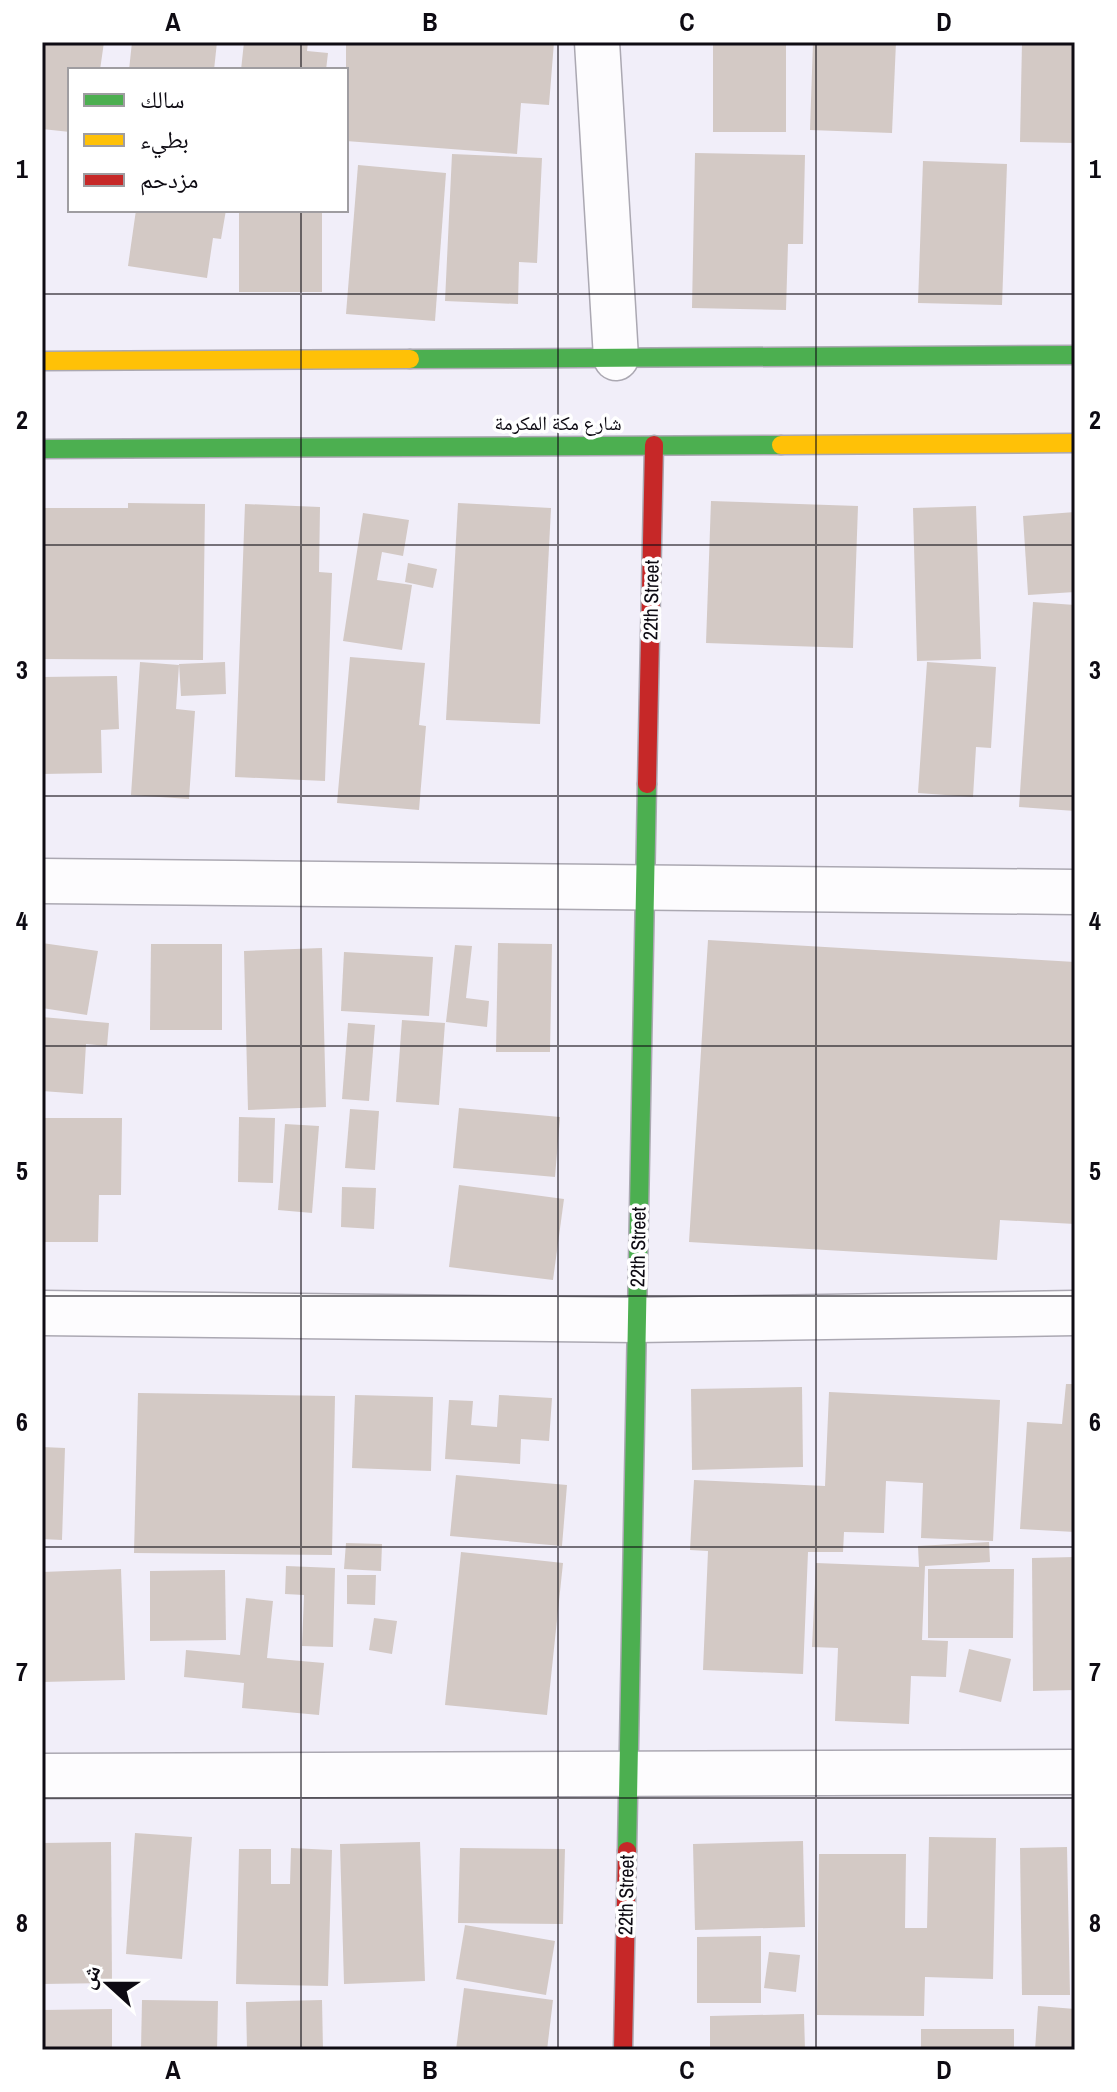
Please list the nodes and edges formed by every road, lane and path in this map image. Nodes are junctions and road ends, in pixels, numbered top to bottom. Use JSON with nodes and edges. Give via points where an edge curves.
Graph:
{"nodes":[{"id":1,"x":597,"y":42,"type":"edge"},
{"id":2,"x":1075,"y":355,"type":"edge"},
{"id":3,"x":616,"y":358,"type":"junction"},
{"id":4,"x":42,"y":361,"type":"edge"},
{"id":5,"x":1075,"y":443,"type":"edge"},
{"id":6,"x":654,"y":445,"type":"junction"},
{"id":7,"x":42,"y":449,"type":"edge"},
{"id":8,"x":42,"y":881,"type":"edge"},
{"id":9,"x":645,"y":890,"type":"junction"},
{"id":10,"x":1075,"y":892,"type":"edge"},
{"id":11,"x":42,"y":1313,"type":"edge"},
{"id":12,"x":1075,"y":1313,"type":"edge"},
{"id":13,"x":636,"y":1320,"type":"junction"},
{"id":14,"x":1075,"y":1772,"type":"edge"},
{"id":15,"x":42,"y":1776,"type":"edge"},
{"id":16,"x":628,"y":1777,"type":"junction"},
{"id":17,"x":623,"y":2050,"type":"edge"}],
"edges":[{"from":1,"to":3,"type":"street"},
{"from":2,"to":3,"type":"main road"},
{"from":3,"to":4,"type":"main road"},
{"from":5,"to":6,"type":"main road","name":"شارع مكة المكرمة"},
{"from":6,"to":7,"type":"main road","name":"شارع مكة المكرمة"},
{"from":6,"to":9,"type":"main road","name":"22th Street"},
{"from":8,"to":9,"type":"street"},
{"from":9,"to":10,"type":"street"},
{"from":9,"to":13,"type":"main road","name":"22th Street"},
{"from":11,"to":13,"type":"street"},
{"from":12,"to":13,"type":"street"},
{"from":13,"to":16,"type":"main road","name":"22th Street"},
{"from":14,"to":16,"type":"street"},
{"from":15,"to":16,"type":"street"},
{"from":16,"to":17,"type":"main road","name":"22th Street"}]}
